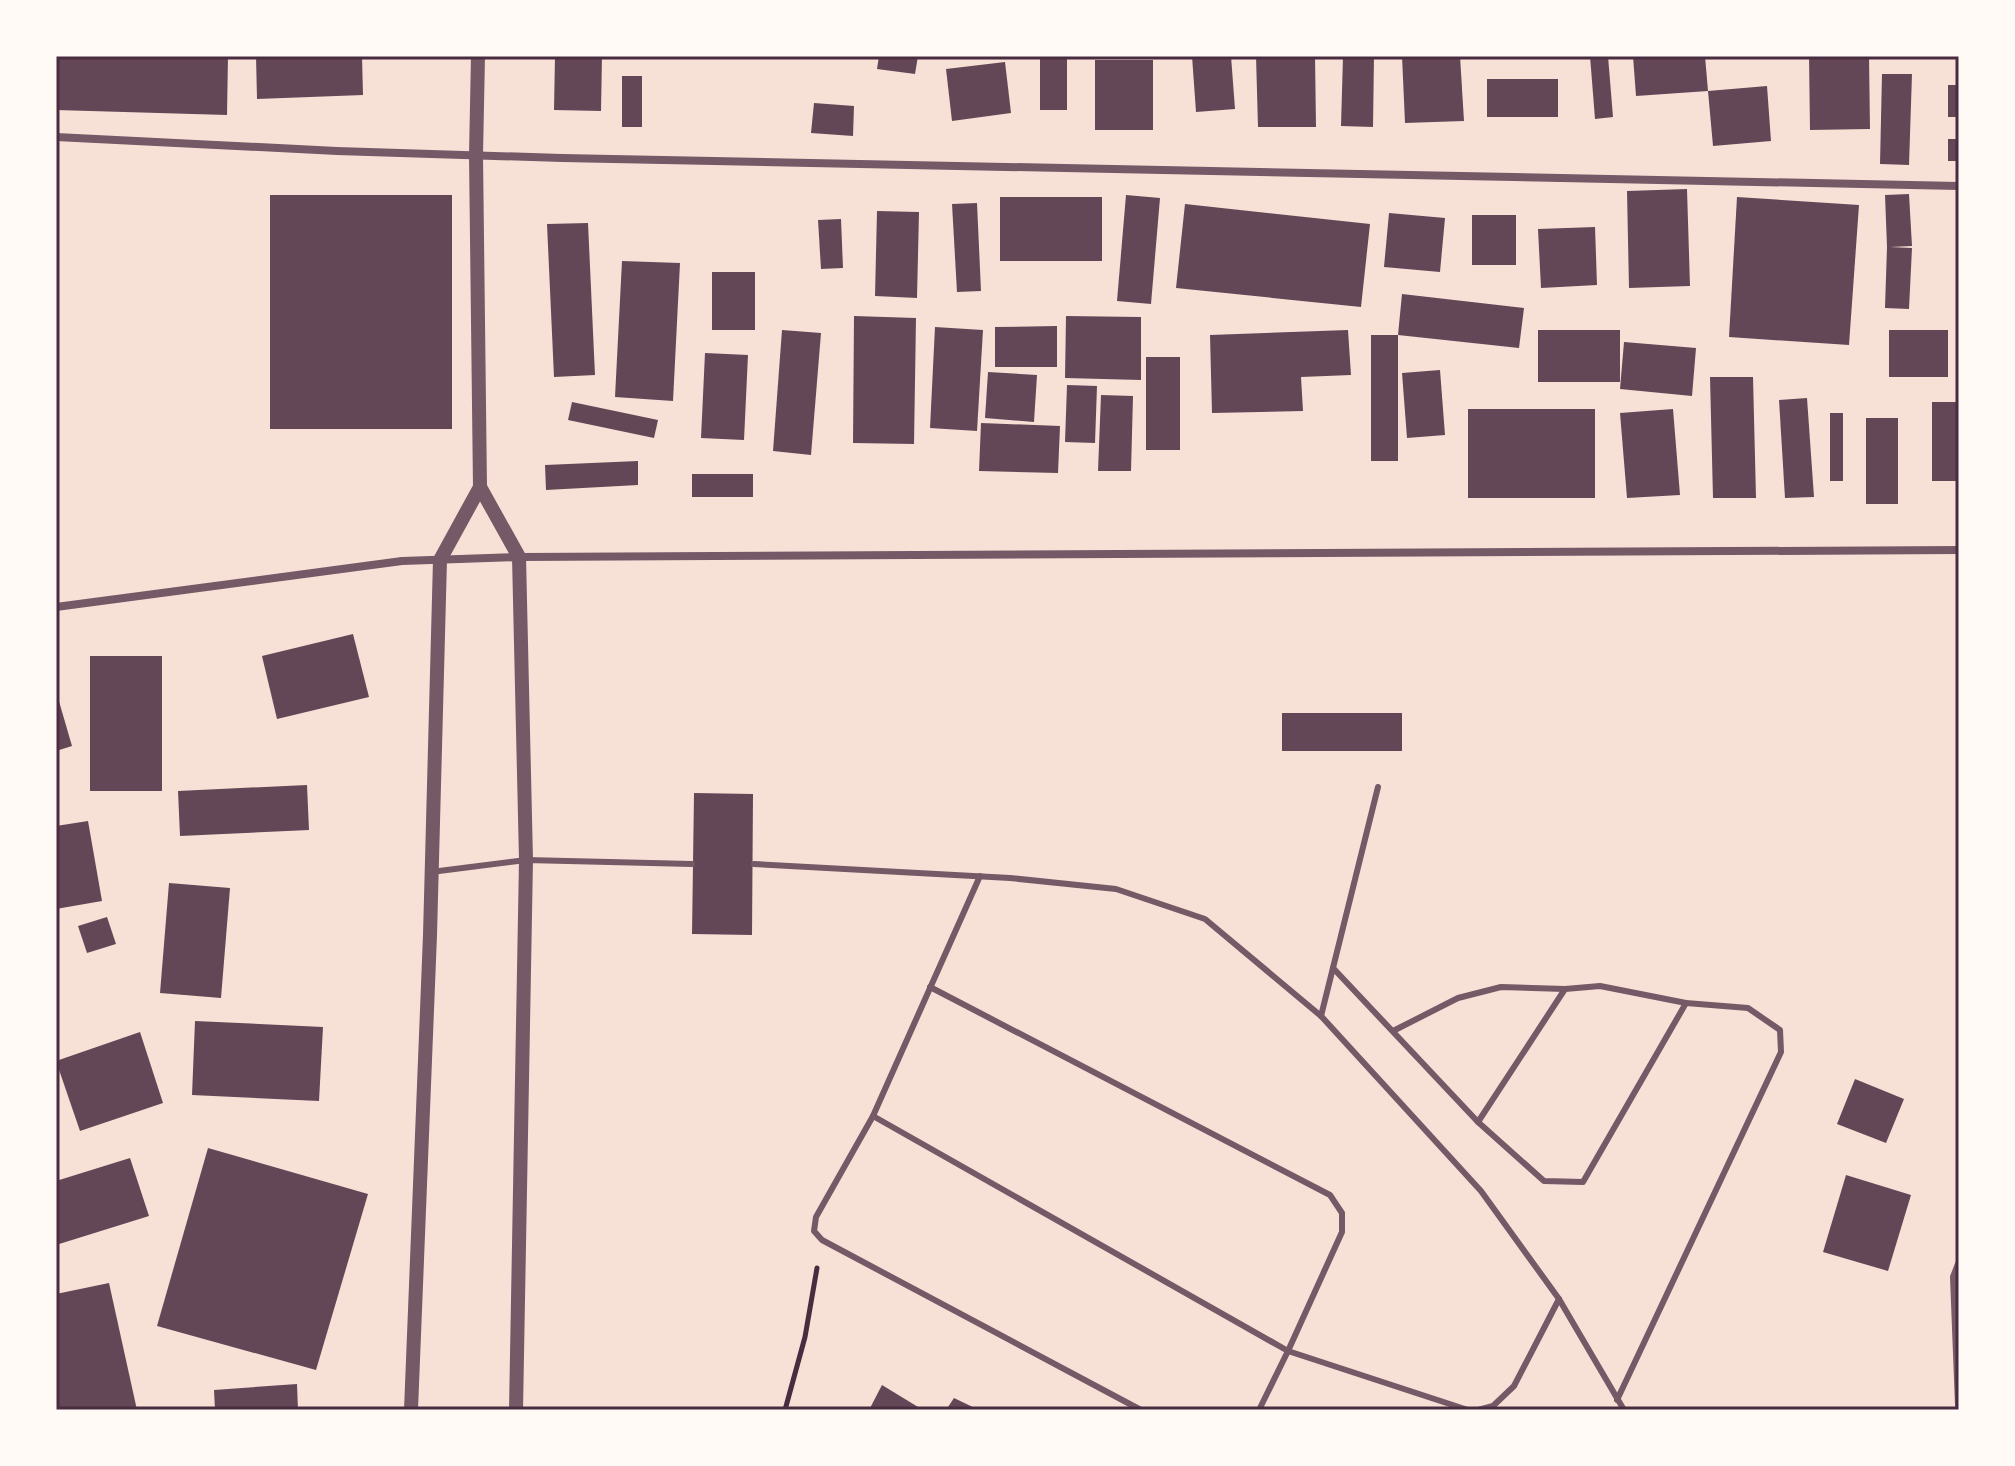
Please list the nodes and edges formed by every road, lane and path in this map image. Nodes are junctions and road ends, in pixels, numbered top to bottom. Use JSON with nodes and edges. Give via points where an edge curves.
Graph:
{"nodes":[{"id":1,"x":478,"y":56,"type":"edge"},
{"id":2,"x":56,"y":137,"type":"edge"},
{"id":3,"x":476,"y":155,"type":"junction"},
{"id":4,"x":1959,"y":186,"type":"edge"},
{"id":5,"x":480,"y":487,"type":"junction"},
{"id":6,"x":1959,"y":550,"type":"edge"},
{"id":7,"x":519,"y":557,"type":"junction"},
{"id":8,"x":440,"y":560,"type":"junction"},
{"id":9,"x":56,"y":607,"type":"edge"},
{"id":10,"x":1378,"y":787,"type":"dead end"},
{"id":11,"x":526,"y":860,"type":"junction"},
{"id":12,"x":692,"y":864,"type":"dead end"},
{"id":13,"x":754,"y":864,"type":"dead end"},
{"id":14,"x":431,"y":872,"type":"junction"},
{"id":15,"x":980,"y":876,"type":"junction"},
{"id":16,"x":1333,"y":968,"type":"junction"},
{"id":17,"x":930,"y":987,"type":"junction"},
{"id":18,"x":1565,"y":989,"type":"junction"},
{"id":19,"x":1686,"y":1003,"type":"junction"},
{"id":20,"x":1321,"y":1016,"type":"junction"},
{"id":21,"x":1393,"y":1031,"type":"junction"},
{"id":22,"x":873,"y":1116,"type":"junction"},
{"id":23,"x":1478,"y":1122,"type":"junction"},
{"id":24,"x":822,"y":1240,"type":"junction"},
{"id":25,"x":1959,"y":1264,"type":"edge"},
{"id":26,"x":1559,"y":1299,"type":"junction"},
{"id":27,"x":1288,"y":1351,"type":"junction"},
{"id":28,"x":1617,"y":1400,"type":"junction"},
{"id":29,"x":1959,"y":1405,"type":"edge"},
{"id":30,"x":411,"y":1410,"type":"edge"},
{"id":31,"x":516,"y":1410,"type":"edge"},
{"id":32,"x":785,"y":1410,"type":"edge"},
{"id":33,"x":1141,"y":1410,"type":"edge"},
{"id":34,"x":1259,"y":1410,"type":"edge"},
{"id":35,"x":1468,"y":1410,"type":"edge"},
{"id":36,"x":1478,"y":1410,"type":"edge"},
{"id":37,"x":1624,"y":1410,"type":"edge"}],
"edges":[{"from":1,"to":3,"type":"street"},
{"from":2,"to":3,"type":"street"},
{"from":3,"to":4,"type":"street"},
{"from":3,"to":5,"type":"street"},
{"from":5,"to":7,"type":"street"},
{"from":5,"to":8,"type":"street"},
{"from":6,"to":7,"type":"street"},
{"from":7,"to":8,"type":"street"},
{"from":7,"to":11,"type":"street"},
{"from":8,"to":9,"type":"street"},
{"from":8,"to":14,"type":"street"},
{"from":10,"to":16,"type":"lane"},
{"from":11,"to":12,"type":"lane"},
{"from":11,"to":14,"type":"lane"},
{"from":11,"to":31,"type":"street"},
{"from":13,"to":15,"type":"lane"},
{"from":14,"to":30,"type":"street"},
{"from":15,"to":17,"type":"lane"},
{"from":15,"to":20,"type":"lane","via":[[1116,889],[1205,919]]},
{"from":16,"to":20,"type":"lane"},
{"from":16,"to":21,"type":"lane"},
{"from":17,"to":22,"type":"lane"},
{"from":17,"to":27,"type":"lane","via":[[1330,1195],[1342,1213],[1342,1232]]},
{"from":18,"to":19,"type":"lane","via":[[1600,986]]},
{"from":18,"to":21,"type":"lane","via":[[1501,987],[1458,998]]},
{"from":18,"to":23,"type":"lane"},
{"from":19,"to":23,"type":"lane","via":[[1583,1182],[1544,1181]]},
{"from":19,"to":28,"type":"lane","via":[[1748,1008],[1780,1030],[1781,1052]]},
{"from":20,"to":26,"type":"lane","via":[[1481,1191]]},
{"from":21,"to":23,"type":"lane"},
{"from":22,"to":24,"type":"lane","via":[[816,1217],[814,1231]]},
{"from":22,"to":27,"type":"lane"},
{"from":24,"to":32,"type":"path","via":[[805,1337]]},
{"from":24,"to":33,"type":"lane"},
{"from":25,"to":29,"type":"street","via":[[1954,1277]]},
{"from":26,"to":28,"type":"lane"},
{"from":26,"to":36,"type":"lane","via":[[1514,1386],[1493,1406]]},
{"from":27,"to":34,"type":"lane"},
{"from":27,"to":35,"type":"lane"},
{"from":28,"to":37,"type":"lane"}]}
